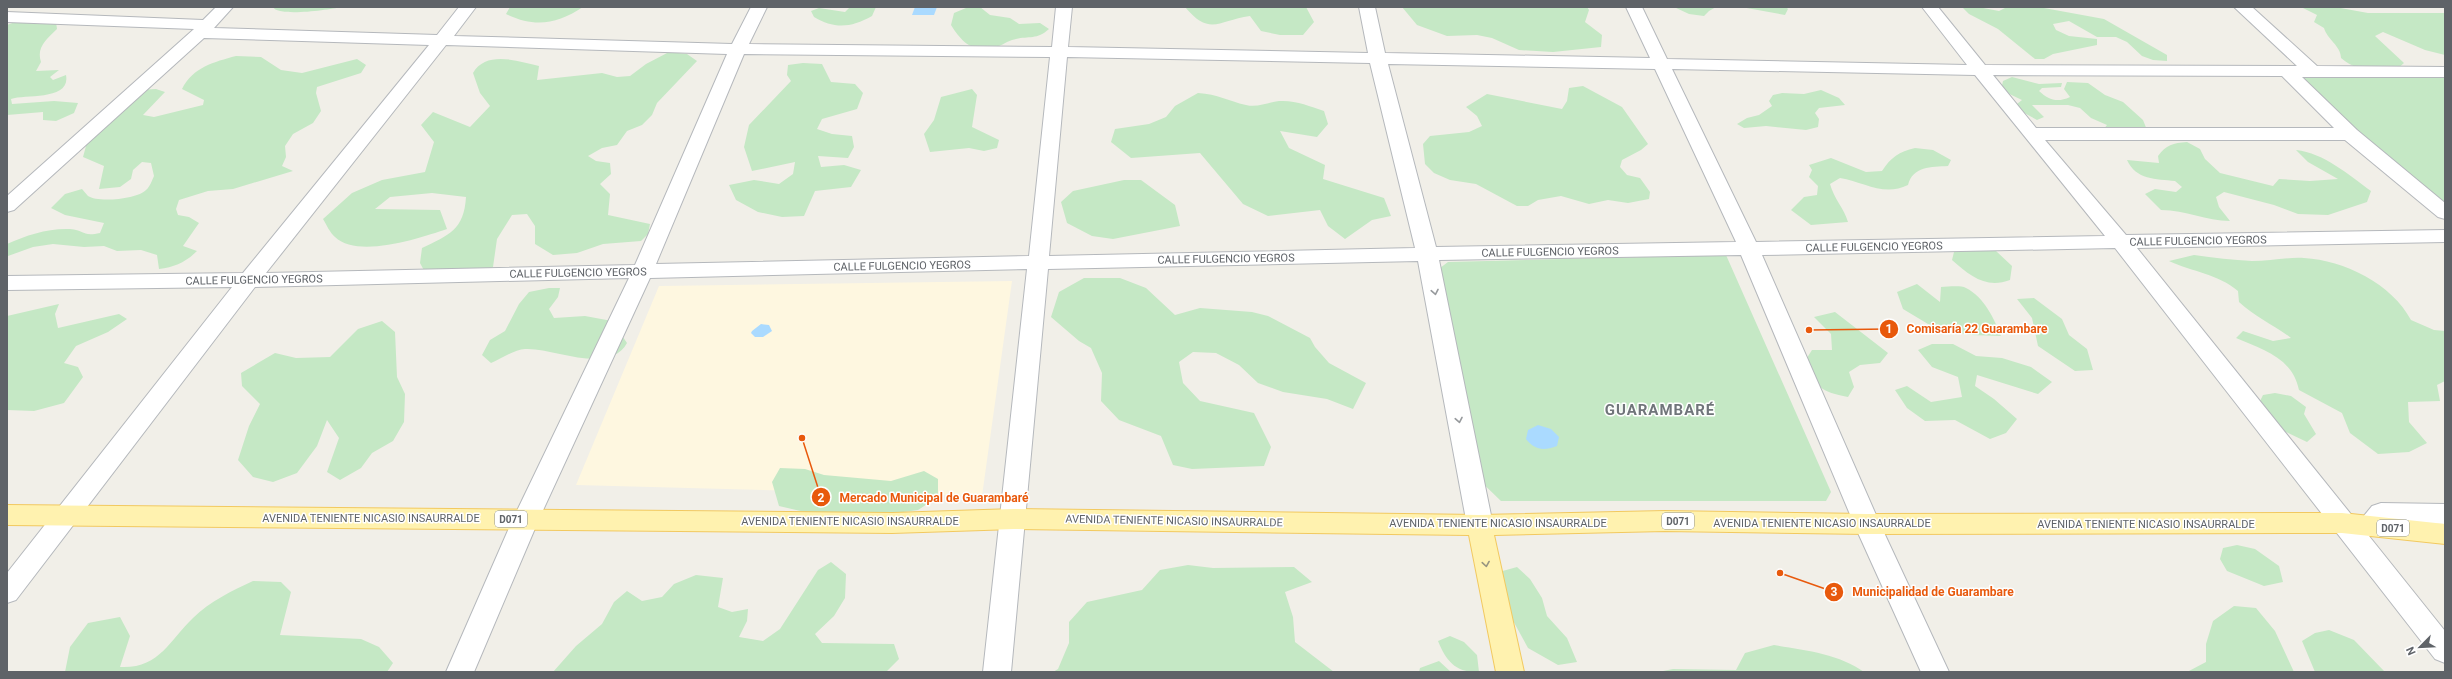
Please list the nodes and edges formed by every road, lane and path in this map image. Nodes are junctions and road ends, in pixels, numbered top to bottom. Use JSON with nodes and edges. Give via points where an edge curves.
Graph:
{"nodes":[{"id":1,"x":100,"y":7,"type":"edge"},
{"id":2,"x":225,"y":7,"type":"edge"},
{"id":3,"x":468,"y":7,"type":"edge"},
{"id":4,"x":759,"y":7,"type":"edge"},
{"id":5,"x":1064,"y":7,"type":"edge"},
{"id":6,"x":1367,"y":7,"type":"edge"},
{"id":7,"x":1634,"y":7,"type":"edge"},
{"id":8,"x":1930,"y":7,"type":"edge"},
{"id":9,"x":2242,"y":7,"type":"edge"},
{"id":10,"x":7,"y":17,"type":"edge"},
{"id":11,"x":85,"y":19,"type":"junction"},
{"id":12,"x":204,"y":29,"type":"junction"},
{"id":13,"x":442,"y":40,"type":"junction"},
{"id":14,"x":738,"y":49,"type":"junction"},
{"id":15,"x":1058,"y":52,"type":"junction"},
{"id":16,"x":1378,"y":59,"type":"junction"},
{"id":17,"x":1662,"y":65,"type":"junction"},
{"id":18,"x":1980,"y":70,"type":"junction"},
{"id":19,"x":2312,"y":71,"type":"junction"},
{"id":20,"x":2287,"y":72,"type":"junction"},
{"id":21,"x":2445,"y":72,"type":"edge"},
{"id":22,"x":2031,"y":134,"type":"junction"},
{"id":23,"x":2350,"y":134,"type":"junction"},
{"id":24,"x":7,"y":206,"type":"edge"},
{"id":25,"x":2445,"y":213,"type":"edge"},
{"id":26,"x":2445,"y":236,"type":"edge"},
{"id":27,"x":2122,"y":243,"type":"junction"},
{"id":28,"x":1749,"y":249,"type":"junction"},
{"id":29,"x":1427,"y":254,"type":"junction"},
{"id":30,"x":1038,"y":264,"type":"junction"},
{"id":31,"x":643,"y":271,"type":"junction"},
{"id":32,"x":249,"y":280,"type":"junction"},
{"id":33,"x":7,"y":283,"type":"edge"},
{"id":34,"x":2445,"y":514,"type":"edge"},
{"id":35,"x":7,"y":515,"type":"edge"},
{"id":36,"x":68,"y":516,"type":"junction"},
{"id":37,"x":1014,"y":518,"type":"junction"},
{"id":38,"x":526,"y":519,"type":"junction"},
{"id":39,"x":1866,"y":524,"type":"junction"},
{"id":40,"x":2342,"y":524,"type":"junction"},
{"id":41,"x":1480,"y":525,"type":"junction"},
{"id":42,"x":2369,"y":526,"type":"junction"},
{"id":43,"x":2445,"y":534,"type":"edge"},
{"id":44,"x":7,"y":592,"type":"edge"},
{"id":45,"x":2445,"y":651,"type":"edge"},
{"id":46,"x":460,"y":672,"type":"edge"},
{"id":47,"x":997,"y":672,"type":"edge"},
{"id":48,"x":1510,"y":672,"type":"edge"},
{"id":49,"x":1935,"y":672,"type":"edge"}],
"edges":[{"from":1,"to":11,"type":"street"},
{"from":2,"to":12,"type":"street"},
{"from":3,"to":13,"type":"street"},
{"from":4,"to":14,"type":"street"},
{"from":5,"to":15,"type":"street"},
{"from":6,"to":16,"type":"street"},
{"from":7,"to":17,"type":"street"},
{"from":8,"to":18,"type":"street"},
{"from":9,"to":19,"type":"street"},
{"from":10,"to":11,"type":"street"},
{"from":11,"to":12,"type":"street"},
{"from":12,"to":13,"type":"street"},
{"from":12,"to":24,"type":"street"},
{"from":13,"to":14,"type":"street"},
{"from":13,"to":32,"type":"street"},
{"from":14,"to":15,"type":"street"},
{"from":14,"to":31,"type":"street"},
{"from":15,"to":16,"type":"street"},
{"from":15,"to":30,"type":"street"},
{"from":16,"to":17,"type":"street"},
{"from":16,"to":29,"type":"street"},
{"from":17,"to":18,"type":"street"},
{"from":17,"to":28,"type":"street"},
{"from":18,"to":20,"type":"street"},
{"from":18,"to":22,"type":"street"},
{"from":19,"to":20,"type":"street"},
{"from":19,"to":21,"type":"street"},
{"from":20,"to":23,"type":"street"},
{"from":22,"to":23,"type":"street"},
{"from":22,"to":27,"type":"street"},
{"from":23,"to":25,"type":"street"},
{"from":26,"to":27,"type":"street","name":"CALLE FULGENCIO YEGROS"},
{"from":27,"to":28,"type":"street","name":"CALLE FULGENCIO YEGROS"},
{"from":27,"to":40,"type":"street"},
{"from":28,"to":29,"type":"street","name":"CALLE FULGENCIO YEGROS"},
{"from":28,"to":39,"type":"street"},
{"from":29,"to":30,"type":"street","name":"CALLE FULGENCIO YEGROS"},
{"from":29,"to":41,"type":"street","one_way":true},
{"from":30,"to":31,"type":"street","name":"CALLE FULGENCIO YEGROS"},
{"from":30,"to":37,"type":"street"},
{"from":31,"to":32,"type":"street","name":"CALLE FULGENCIO YEGROS"},
{"from":31,"to":38,"type":"street"},
{"from":32,"to":33,"type":"street","name":"CALLE FULGENCIO YEGROS"},
{"from":32,"to":36,"type":"street"},
{"from":34,"to":42,"type":"street","via":[[2381,513]]},
{"from":35,"to":36,"type":"main road","name":"AVENIDA TENIENTE NICASIO INSAURRALDE","number":"D071"},
{"from":36,"to":38,"type":"main road","name":"AVENIDA TENIENTE NICASIO INSAURRALDE","number":"D071"},
{"from":36,"to":44,"type":"street"},
{"from":37,"to":38,"type":"main road","name":"AVENIDA TENIENTE NICASIO INSAURRALDE","number":"D071","via":[[892,522]]},
{"from":37,"to":41,"type":"main road","name":"AVENIDA TENIENTE NICASIO INSAURRALDE","number":"D071"},
{"from":37,"to":47,"type":"street"},
{"from":38,"to":46,"type":"street"},
{"from":39,"to":40,"type":"main road","name":"AVENIDA TENIENTE NICASIO INSAURRALDE","number":"D071"},
{"from":39,"to":41,"type":"main road","name":"AVENIDA TENIENTE NICASIO INSAURRALDE","number":"D071","via":[[1665,521]]},
{"from":39,"to":49,"type":"street"},
{"from":40,"to":42,"type":"main road","number":"D071"},
{"from":40,"to":45,"type":"street"},
{"from":41,"to":48,"type":"main road","one_way":true},
{"from":42,"to":43,"type":"main road","number":"D071"}]}
